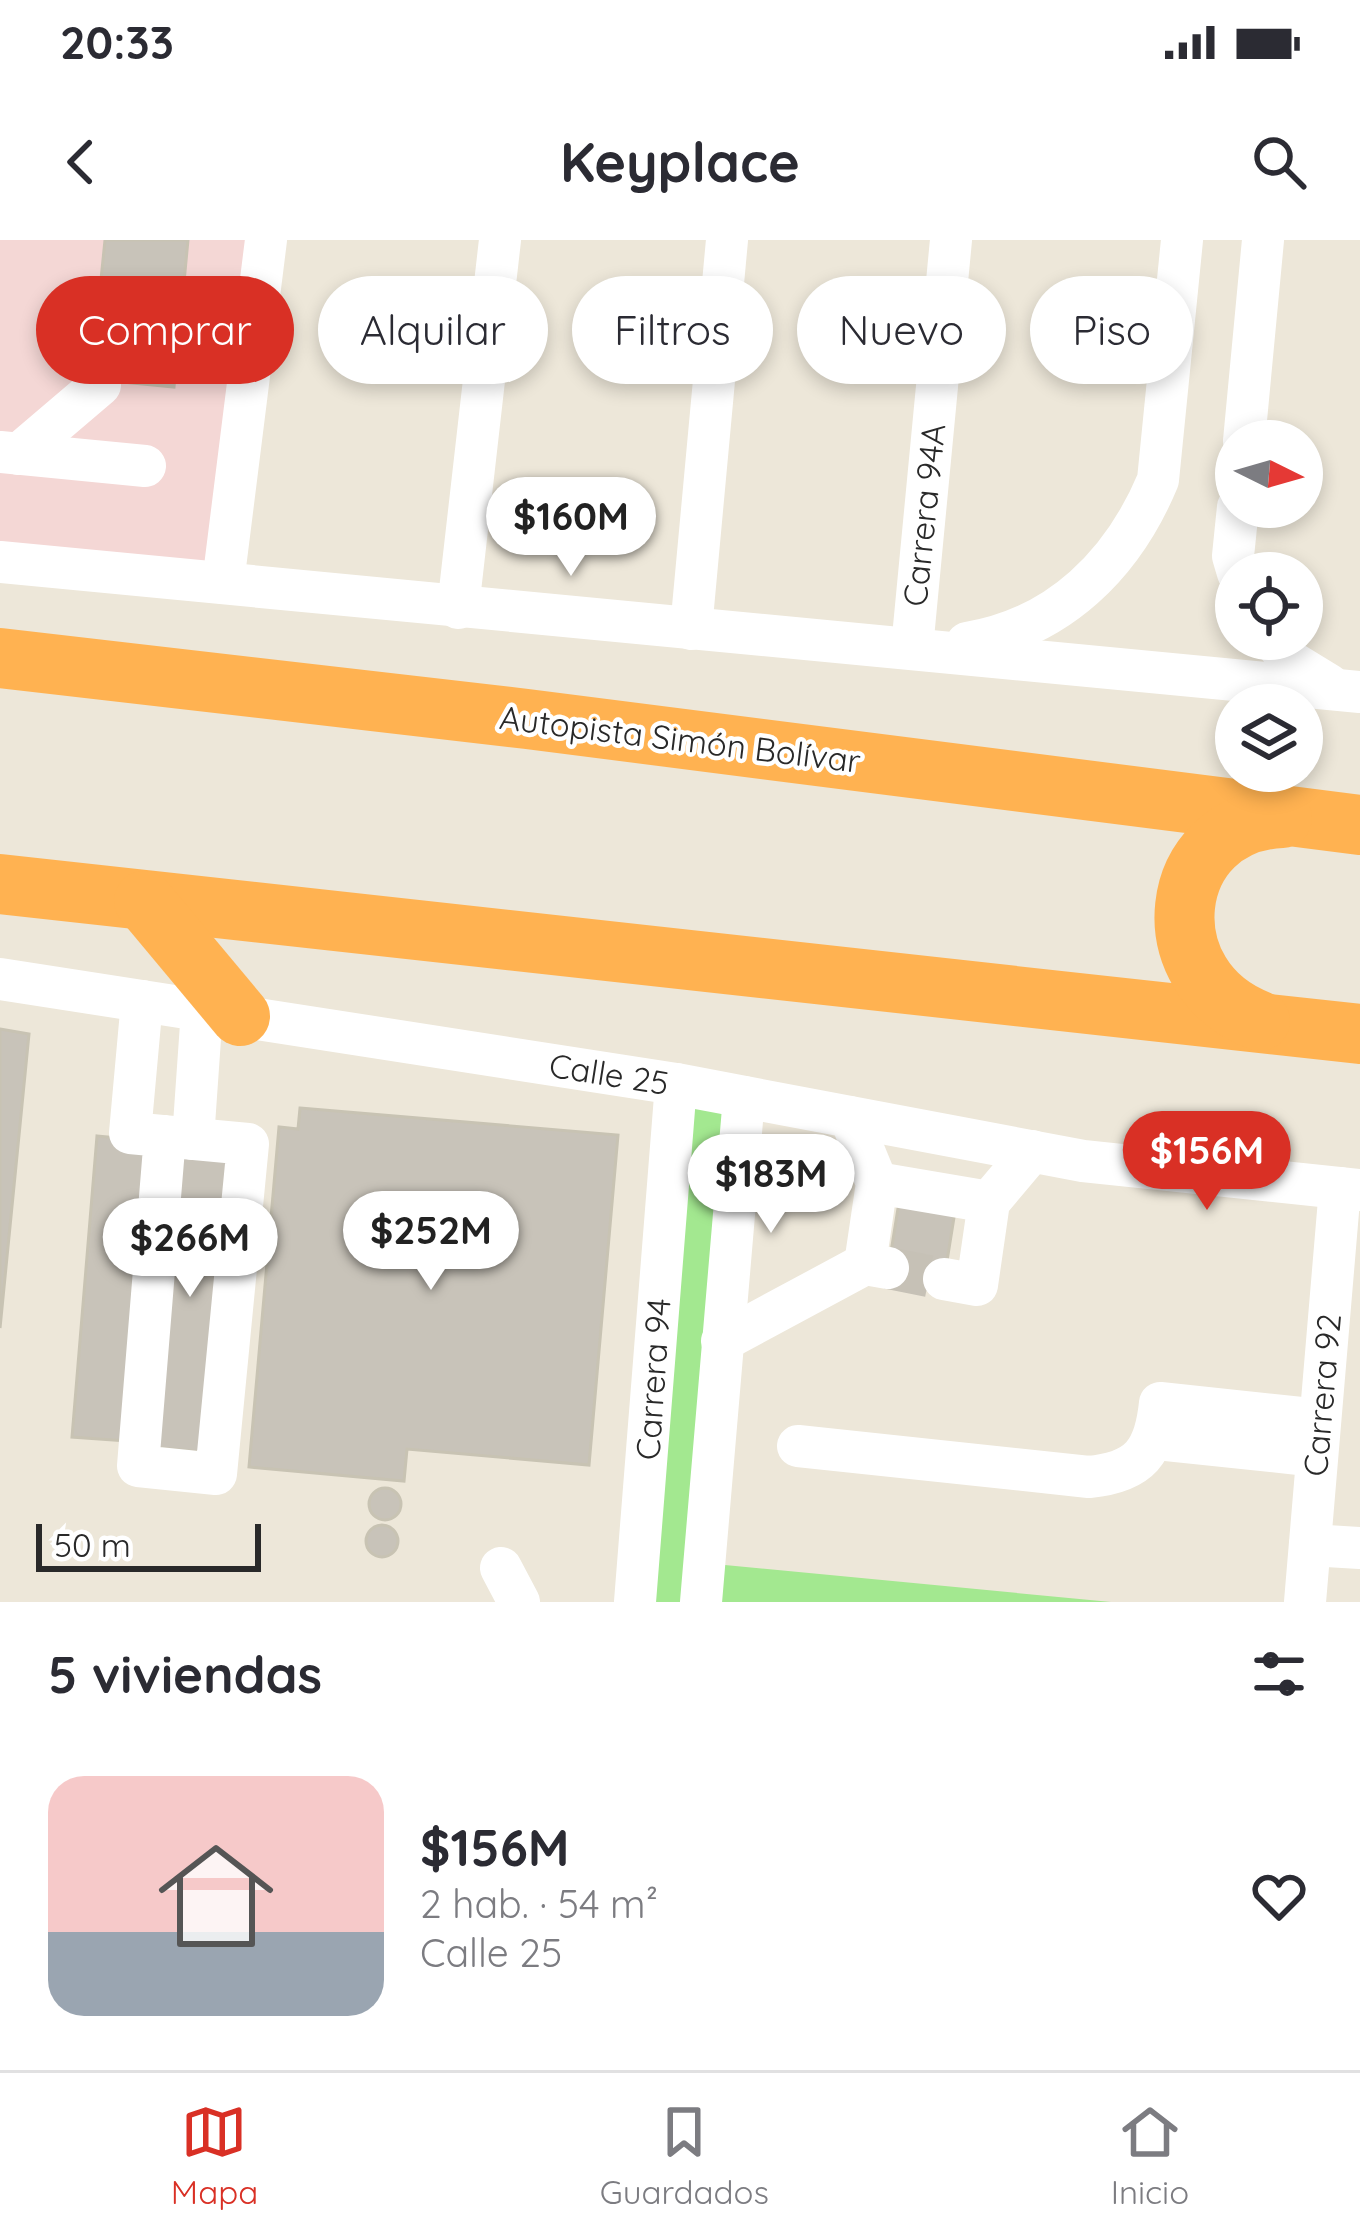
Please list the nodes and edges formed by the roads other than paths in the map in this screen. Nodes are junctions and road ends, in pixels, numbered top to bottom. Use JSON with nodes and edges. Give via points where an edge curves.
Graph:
{"nodes":[{"id":1,"x":266,"y":240,"type":"edge"},
{"id":2,"x":500,"y":240,"type":"edge"},
{"id":3,"x":727,"y":240,"type":"edge"},
{"id":4,"x":951,"y":240,"type":"edge"},
{"id":5,"x":1182,"y":240,"type":"edge"},
{"id":6,"x":1263,"y":240,"type":"edge"},
{"id":7,"x":100,"y":385,"type":"dead end"},
{"id":8,"x":1246,"y":420,"type":"edge"},
{"id":9,"x":9,"y":453,"type":"edge"},
{"id":10,"x":145,"y":466,"type":"dead end"},
{"id":11,"x":0,"y":562,"type":"edge"},
{"id":12,"x":223,"y":583,"type":"junction"},
{"id":13,"x":458,"y":608,"type":"junction"},
{"id":14,"x":692,"y":629,"type":"junction"},
{"id":15,"x":912,"y":648,"type":"junction"},
{"id":16,"x":0,"y":658,"type":"edge"},
{"id":17,"x":1291,"y":660,"type":"edge"},
{"id":18,"x":1348,"y":690,"type":"edge"},
{"id":19,"x":1294,"y":818,"type":"junction"},
{"id":20,"x":1360,"y":825,"type":"edge"},
{"id":21,"x":0,"y":884,"type":"edge"},
{"id":22,"x":144,"y":901,"type":"junction"},
{"id":23,"x":0,"y":979,"type":"edge"},
{"id":24,"x":142,"y":1001,"type":"junction"},
{"id":25,"x":221,"y":1013,"type":"junction"},
{"id":26,"x":1260,"y":1021,"type":"junction"},
{"id":27,"x":1360,"y":1034,"type":"edge"},
{"id":28,"x":676,"y":1084,"type":"junction"},
{"id":29,"x":744,"y":1097,"type":"junction"},
{"id":30,"x":850,"y":1117,"type":"junction"},
{"id":31,"x":179,"y":1137,"type":"junction"},
{"id":32,"x":1032,"y":1151,"type":"junction"},
{"id":33,"x":877,"y":1183,"type":"junction"},
{"id":34,"x":1350,"y":1189,"type":"edge"},
{"id":35,"x":989,"y":1202,"type":"junction"},
{"id":36,"x":944,"y":1279,"type":"tunnel mouth"},
{"id":37,"x":722,"y":1341,"type":"junction"},
{"id":38,"x":1318,"y":1438,"type":"junction"},
{"id":39,"x":798,"y":1446,"type":"dead end"},
{"id":40,"x":1360,"y":1521,"type":"edge"},
{"id":41,"x":1311,"y":1530,"type":"junction"},
{"id":42,"x":1360,"y":1548,"type":"edge"},
{"id":43,"x":635,"y":1602,"type":"edge"},
{"id":44,"x":701,"y":1602,"type":"edge"},
{"id":45,"x":1305,"y":1602,"type":"edge"}],
"edges":[{"from":1,"to":12,"type":"street"},
{"from":2,"to":13,"type":"street"},
{"from":3,"to":14,"type":"street"},
{"from":4,"to":15,"type":"street","name":"Carrera 94A"},
{"from":5,"to":15,"type":"street","via":[[1158,480],[1124,547],[1095,579],[1035,621],[984,640]]},
{"from":6,"to":8,"type":"street"},
{"from":7,"to":9,"type":"street"},
{"from":9,"to":10,"type":"street"},
{"from":11,"to":12,"type":"street"},
{"from":12,"to":13,"type":"street"},
{"from":13,"to":14,"type":"street"},
{"from":14,"to":15,"type":"street"},
{"from":15,"to":18,"type":"street"},
{"from":16,"to":19,"type":"highway","name":"Autopista Simón Bolívar"},
{"from":17,"to":18,"type":"street"},
{"from":19,"to":20,"type":"highway","name":"Autopista Simón Bolívar"},
{"from":19,"to":26,"type":"highway","via":[[1255,823],[1220,842],[1196,872],[1184,910],[1188,950],[1206,985]]},
{"from":21,"to":22,"type":"highway"},
{"from":22,"to":25,"type":"highway"},
{"from":22,"to":26,"type":"highway"},
{"from":23,"to":24,"type":"street","name":"Calle 25"},
{"from":24,"to":25,"type":"street","name":"Calle 25"},
{"from":24,"to":31,"type":"street","via":[[130,1133]]},
{"from":25,"to":28,"type":"street","name":"Calle 25"},
{"from":25,"to":31,"type":"street"},
{"from":26,"to":27,"type":"highway"},
{"from":28,"to":29,"type":"street","name":"Calle 25"},
{"from":28,"to":43,"type":"street","name":"Carrera 94"},
{"from":29,"to":30,"type":"street","name":"Calle 25"},
{"from":29,"to":37,"type":"street","name":"Carrera 94"},
{"from":30,"to":32,"type":"street","name":"Calle 25"},
{"from":30,"to":33,"type":"street"},
{"from":31,"to":31,"type":"street","via":[[138,1466],[216,1474],[248,1144]]},
{"from":32,"to":34,"type":"street","name":"Calle 25"},
{"from":32,"to":35,"type":"street"},
{"from":33,"to":35,"type":"street"},
{"from":33,"to":37,"type":"street","via":[[877,1266]]},
{"from":34,"to":38,"type":"street","name":"Carrera 92"},
{"from":35,"to":36,"type":"street","via":[[976,1286]]},
{"from":37,"to":44,"type":"street","name":"Carrera 94"},
{"from":38,"to":39,"type":"street","via":[[1157,1439],[1119,1474],[1089,1477]]},
{"from":38,"to":41,"type":"street","name":"Carrera 92"},
{"from":40,"to":41,"type":"street"},
{"from":41,"to":42,"type":"street"},
{"from":41,"to":45,"type":"street","name":"Carrera 92"}]}
